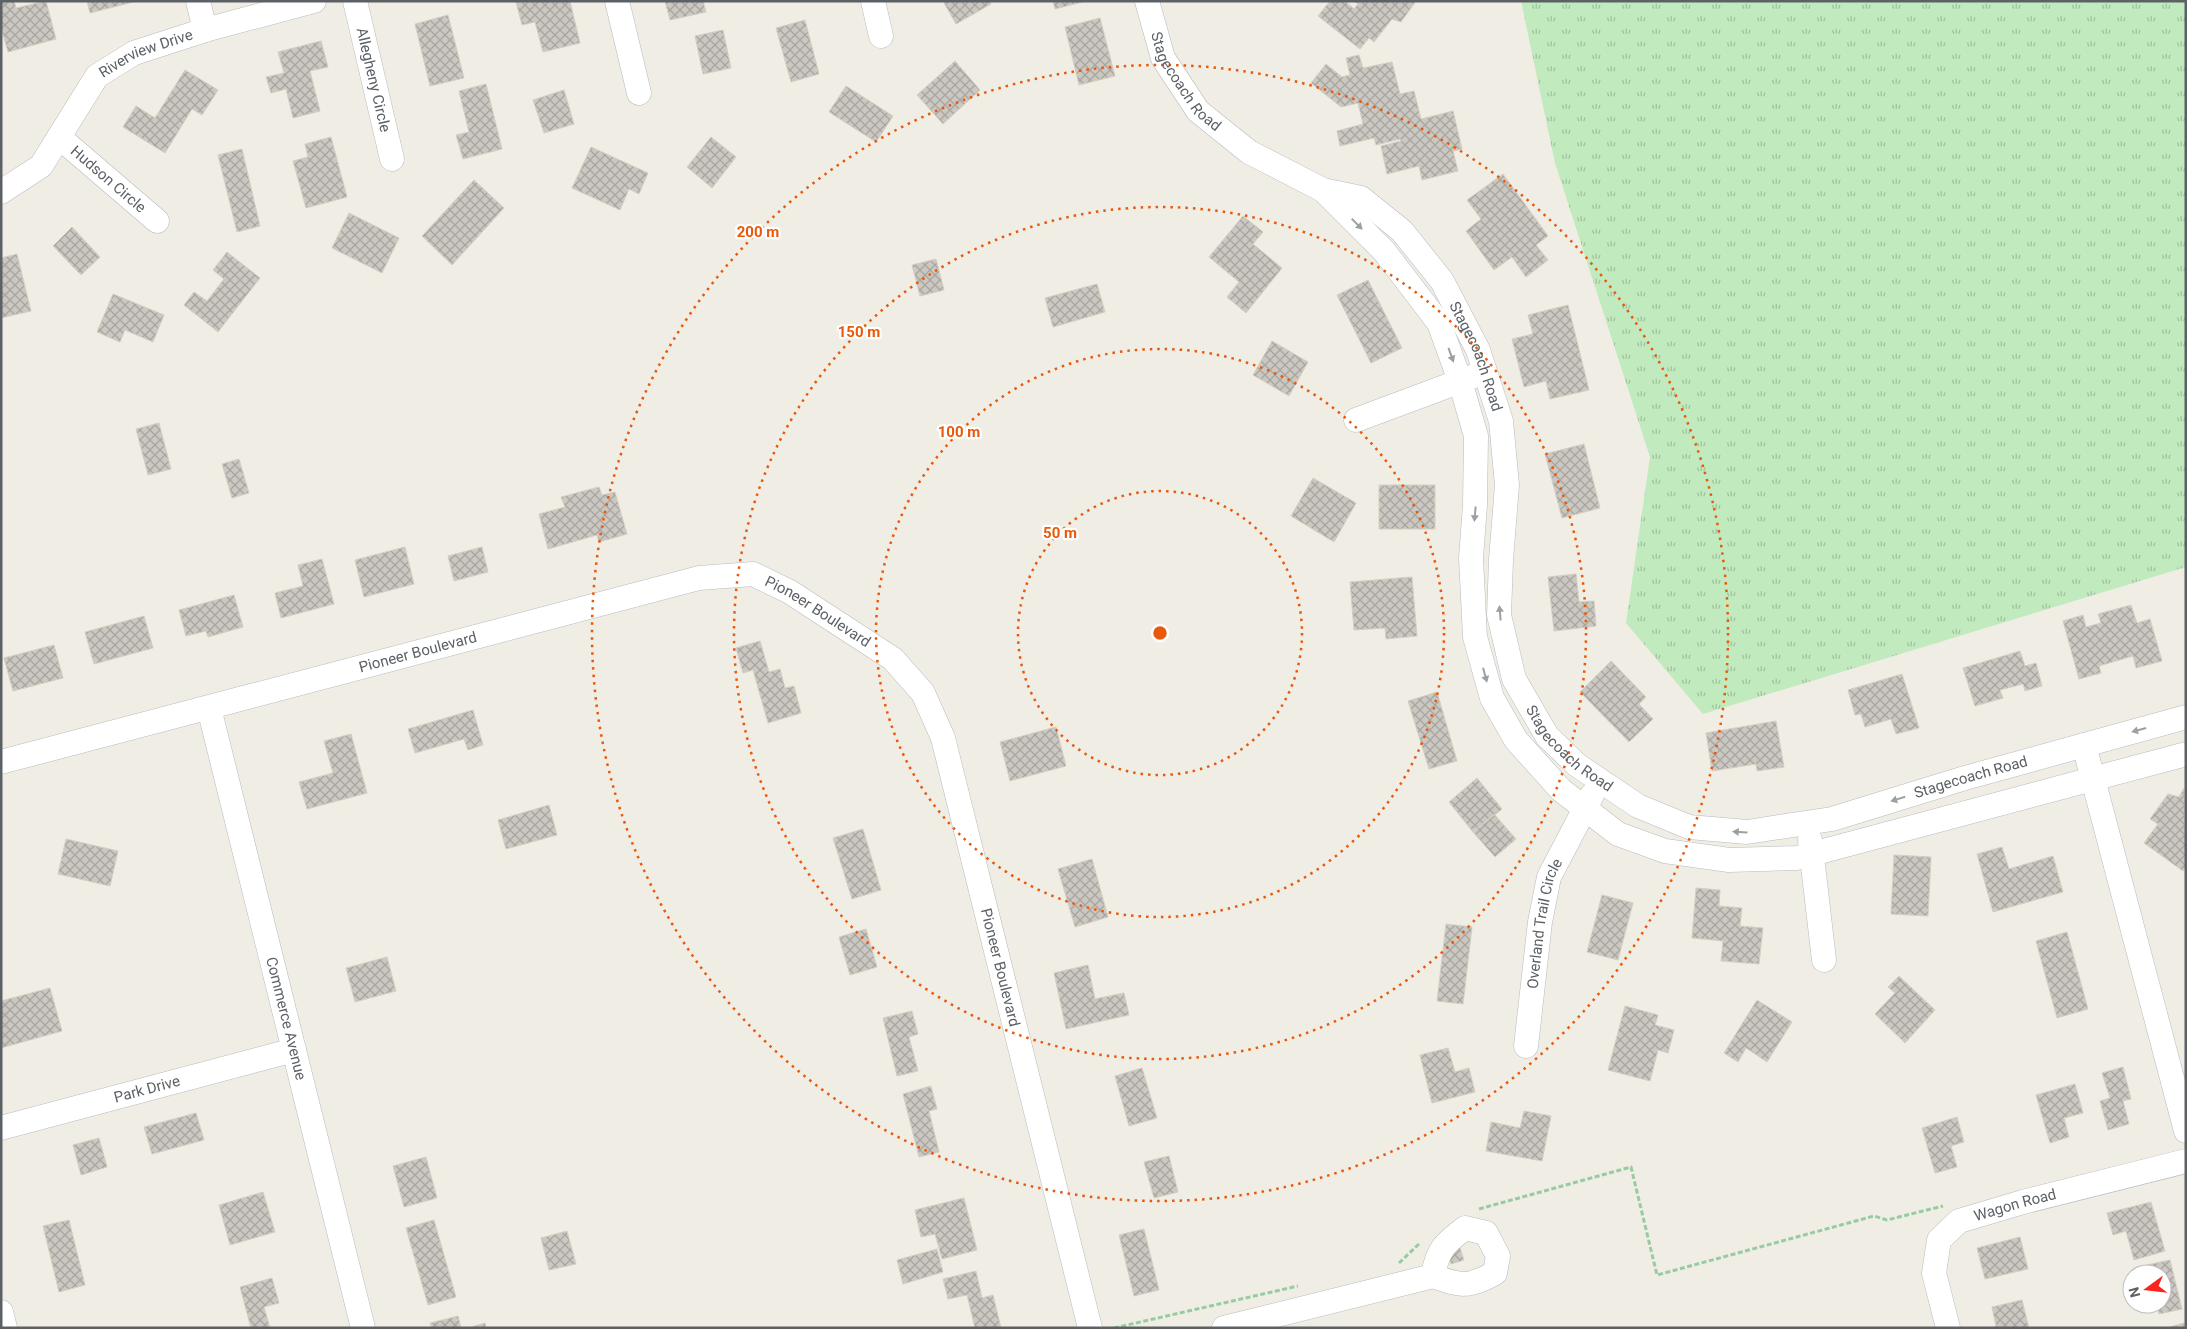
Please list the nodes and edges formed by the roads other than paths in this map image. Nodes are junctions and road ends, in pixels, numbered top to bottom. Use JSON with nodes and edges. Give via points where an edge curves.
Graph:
{"nodes":[{"id":1,"x":198,"y":1,"type":"edge"},
{"id":2,"x":314,"y":1,"type":"edge"},
{"id":3,"x":355,"y":1,"type":"edge"},
{"id":4,"x":617,"y":1,"type":"edge"},
{"id":5,"x":873,"y":1,"type":"edge"},
{"id":6,"x":1147,"y":1,"type":"edge"},
{"id":7,"x":205,"y":30,"type":"junction"},
{"id":8,"x":881,"y":36,"type":"dead end"},
{"id":9,"x":639,"y":93,"type":"dead end"},
{"id":10,"x":59,"y":137,"type":"junction"},
{"id":11,"x":392,"y":159,"type":"dead end"},
{"id":12,"x":1323,"y":190,"type":"junction"},
{"id":13,"x":1,"y":192,"type":"edge"},
{"id":14,"x":157,"y":221,"type":"dead end"},
{"id":15,"x":1486,"y":372,"type":"junction"},
{"id":16,"x":1460,"y":381,"type":"junction"},
{"id":17,"x":1356,"y":420,"type":"dead end"},
{"id":18,"x":209,"y":708,"type":"junction"},
{"id":19,"x":2186,"y":717,"type":"edge"},
{"id":20,"x":2084,"y":745,"type":"junction"},
{"id":21,"x":2186,"y":754,"type":"edge"},
{"id":22,"x":1,"y":762,"type":"edge"},
{"id":23,"x":2092,"y":779,"type":"junction"},
{"id":24,"x":1600,"y":781,"type":"junction"},
{"id":25,"x":1585,"y":808,"type":"junction"},
{"id":26,"x":1808,"y":823,"type":"junction"},
{"id":27,"x":1813,"y":854,"type":"junction"},
{"id":28,"x":1824,"y":960,"type":"dead end"},
{"id":29,"x":1526,"y":1046,"type":"dead end"},
{"id":30,"x":294,"y":1050,"type":"junction"},
{"id":31,"x":1,"y":1128,"type":"edge"},
{"id":32,"x":2186,"y":1132,"type":"edge"},
{"id":33,"x":2186,"y":1162,"type":"edge"},
{"id":34,"x":1433,"y":1276,"type":"dead end"},
{"id":35,"x":1,"y":1312,"type":"edge"},
{"id":36,"x":5,"y":1328,"type":"edge"},
{"id":37,"x":363,"y":1328,"type":"edge"},
{"id":38,"x":1090,"y":1328,"type":"edge"},
{"id":39,"x":1224,"y":1328,"type":"edge"},
{"id":40,"x":1948,"y":1328,"type":"edge"}],
"edges":[{"from":1,"to":7,"type":"street"},
{"from":2,"to":7,"type":"street","name":"Riverview Drive"},
{"from":3,"to":11,"type":"street","name":"Allegheny Circle"},
{"from":4,"to":9,"type":"street"},
{"from":5,"to":8,"type":"street"},
{"from":6,"to":12,"type":"street","name":"Stagecoach Road","via":[[1163,58],[1198,111],[1249,152]]},
{"from":7,"to":10,"type":"street","name":"Riverview Drive","via":[[134,53],[97,76]]},
{"from":10,"to":13,"type":"street","name":"Riverview Drive","via":[[41,166]]},
{"from":10,"to":14,"type":"street","name":"Hudson Circle"},
{"from":12,"to":15,"type":"street","name":"Stagecoach Road","via":[[1361,198],[1402,231],[1442,282]]},
{"from":12,"to":16,"type":"street","name":"Stagecoach Road","one_way":true,"via":[[1384,251],[1439,323]]},
{"from":15,"to":16,"type":"street"},
{"from":24,"to":15,"type":"street","name":"Stagecoach Road","one_way":true,"via":[[1577,765],[1547,736],[1514,679],[1499,615],[1507,485],[1501,421]]},
{"from":16,"to":17,"type":"street"},
{"from":16,"to":25,"type":"street","name":"Stagecoach Road","one_way":true,"via":[[1476,436],[1471,558],[1475,637],[1492,698],[1516,740],[1561,790]]},
{"from":18,"to":22,"type":"street","name":"Pioneer Boulevard"},
{"from":18,"to":30,"type":"street","name":"Commerce Avenue"},
{"from":18,"to":38,"type":"street","name":"Pioneer Boulevard","via":[[708,577],[753,574],[790,592],[893,659],[923,692],[943,738]]},
{"from":19,"to":20,"type":"street","name":"Stagecoach Road","one_way":true},
{"from":20,"to":23,"type":"street"},
{"from":20,"to":26,"type":"street","name":"Stagecoach Road","one_way":true,"via":[[1832,819]]},
{"from":21,"to":23,"type":"street","name":"Stagecoach Road"},
{"from":23,"to":27,"type":"street","name":"Stagecoach Road"},
{"from":23,"to":32,"type":"street"},
{"from":24,"to":25,"type":"street","name":"Overland Trail Circle"},
{"from":26,"to":24,"type":"street","name":"Stagecoach Road","one_way":true,"via":[[1747,832],[1688,827],[1638,806]]},
{"from":25,"to":27,"type":"street","name":"Stagecoach Road","via":[[1618,834],[1665,851],[1729,860],[1797,858]]},
{"from":25,"to":29,"type":"street","name":"Overland Trail Circle","via":[[1549,877],[1540,922]]},
{"from":26,"to":27,"type":"street"},
{"from":27,"to":28,"type":"street"},
{"from":30,"to":31,"type":"street","name":"Park Drive"},
{"from":30,"to":37,"type":"street","name":"Commerce Avenue"},
{"from":33,"to":40,"type":"street","name":"Wagon Road","via":[[1960,1220],[1939,1240],[1934,1273]]},
{"from":34,"to":39,"type":"street"},
{"from":35,"to":36,"type":"street"}]}
